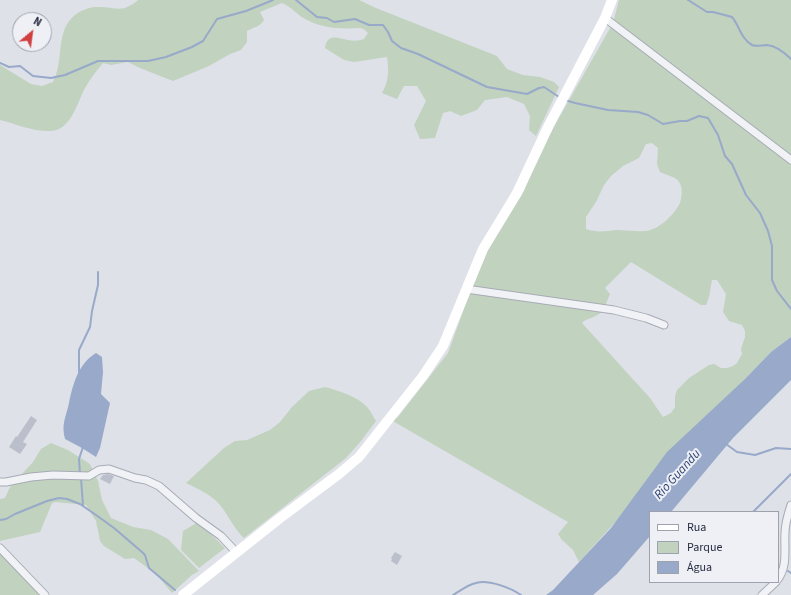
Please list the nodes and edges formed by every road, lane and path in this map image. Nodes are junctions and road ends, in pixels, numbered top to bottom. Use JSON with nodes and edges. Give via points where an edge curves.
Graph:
{"nodes":[{"id":1,"x":612,"y":0,"type":"edge"},
{"id":2,"x":605,"y":18,"type":"junction"},
{"id":3,"x":791,"y":160,"type":"edge"},
{"id":4,"x":466,"y":290,"type":"junction"},
{"id":5,"x":664,"y":325,"type":"dead end"},
{"id":6,"x":0,"y":482,"type":"edge"},
{"id":7,"x":791,"y":505,"type":"edge"},
{"id":8,"x":0,"y":548,"type":"edge"},
{"id":9,"x":236,"y":552,"type":"junction"},
{"id":10,"x":779,"y":578,"type":"edge"},
{"id":11,"x":775,"y":583,"type":"edge"},
{"id":12,"x":45,"y":595,"type":"edge"},
{"id":13,"x":183,"y":595,"type":"edge"},
{"id":14,"x":762,"y":595,"type":"edge"}],
"edges":[{"from":1,"to":2,"type":"main road"},
{"from":2,"to":3,"type":"street"},
{"from":2,"to":4,"type":"main road","via":[[516,193],[483,249]]},
{"from":4,"to":5,"type":"street","via":[[614,310]]},
{"from":4,"to":9,"type":"main road","via":[[443,346],[423,376],[359,457]]},
{"from":6,"to":9,"type":"street","via":[[53,475],[89,476],[99,470],[109,469],[159,486],[221,536]]},
{"from":7,"to":10,"type":"street","via":[[786,520],[784,564]]},
{"from":8,"to":12,"type":"street"},
{"from":9,"to":13,"type":"main road"},
{"from":11,"to":14,"type":"street"}]}
